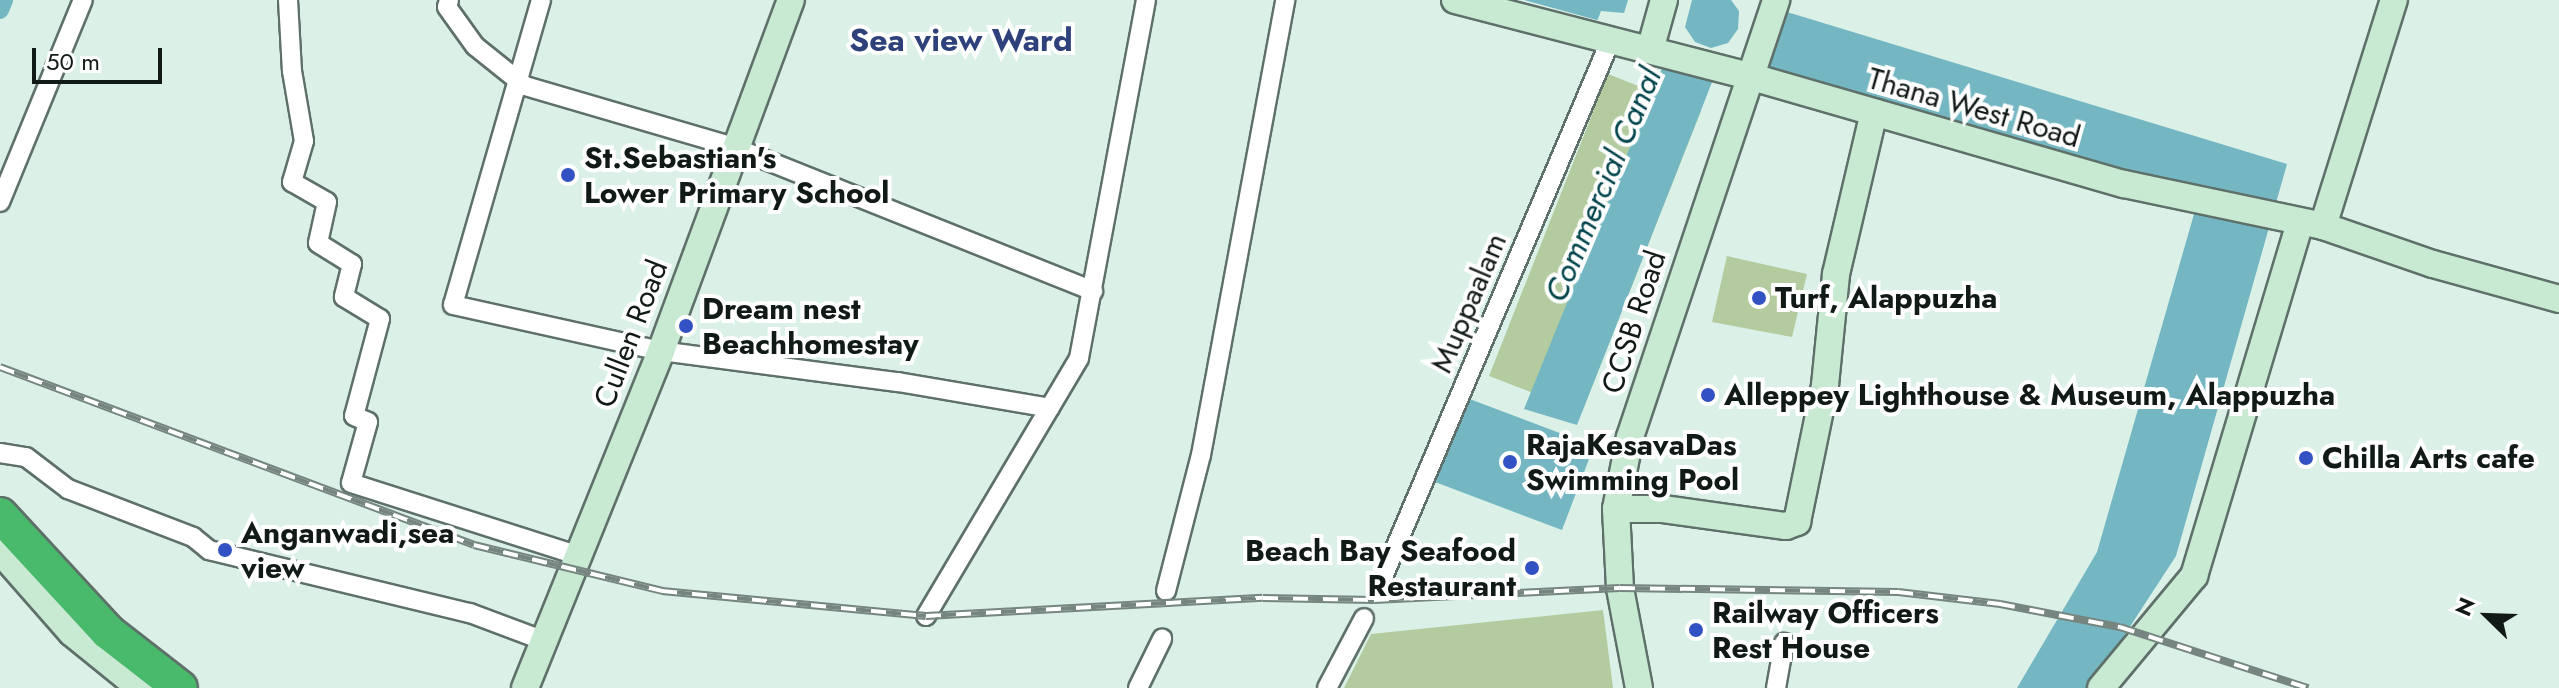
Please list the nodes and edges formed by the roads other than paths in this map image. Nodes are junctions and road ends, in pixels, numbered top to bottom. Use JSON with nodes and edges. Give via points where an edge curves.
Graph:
{"nodes":[{"id":1,"x":83,"y":0,"type":"edge"},
{"id":2,"x":288,"y":0,"type":"edge"},
{"id":3,"x":541,"y":0,"type":"edge"},
{"id":4,"x":791,"y":0,"type":"edge"},
{"id":5,"x":1146,"y":0,"type":"edge"},
{"id":6,"x":1285,"y":0,"type":"edge"},
{"id":7,"x":1455,"y":0,"type":"edge"},
{"id":8,"x":1664,"y":0,"type":"edge"},
{"id":9,"x":2394,"y":0,"type":"edge"},
{"id":10,"x":1775,"y":4,"type":"edge"},
{"id":11,"x":445,"y":6,"type":"edge"},
{"id":12,"x":1609,"y":44,"type":"junction"},
{"id":13,"x":1656,"y":47,"type":"junction"},
{"id":14,"x":1749,"y":74,"type":"junction"},
{"id":15,"x":515,"y":82,"type":"junction"},
{"id":16,"x":1874,"y":112,"type":"junction"},
{"id":17,"x":733,"y":147,"type":"junction"},
{"id":18,"x":0,"y":202,"type":"edge"},
{"id":19,"x":2300,"y":222,"type":"junction"},
{"id":20,"x":1093,"y":291,"type":"junction"},
{"id":21,"x":2559,"y":299,"type":"edge"},
{"id":22,"x":661,"y":351,"type":"junction"},
{"id":23,"x":1050,"y":408,"type":"junction"},
{"id":24,"x":0,"y":453,"type":"edge"},
{"id":25,"x":1616,"y":509,"type":"junction"},
{"id":26,"x":0,"y":515,"type":"edge"},
{"id":27,"x":0,"y":551,"type":"edge"},
{"id":28,"x":576,"y":555,"type":"junction"},
{"id":29,"x":1380,"y":584,"type":"dead end"},
{"id":30,"x":1166,"y":591,"type":"dead end"},
{"id":31,"x":926,"y":616,"type":"dead end"},
{"id":32,"x":1364,"y":618,"type":"dead end"},
{"id":33,"x":1162,"y":639,"type":"dead end"},
{"id":34,"x":542,"y":640,"type":"junction"},
{"id":35,"x":1784,"y":643,"type":"dead end"},
{"id":36,"x":140,"y":688,"type":"edge"},
{"id":37,"x":180,"y":688,"type":"edge"},
{"id":38,"x":525,"y":688,"type":"edge"},
{"id":39,"x":1138,"y":688,"type":"edge"},
{"id":40,"x":1327,"y":688,"type":"edge"},
{"id":41,"x":1639,"y":688,"type":"edge"},
{"id":42,"x":1776,"y":688,"type":"edge"},
{"id":43,"x":2101,"y":688,"type":"edge"}],
"edges":[{"from":1,"to":18,"type":"street"},
{"from":2,"to":28,"type":"street","via":[[292,71],[304,141],[292,182],[327,202],[318,243],[352,264],[344,297],[380,319],[354,416],[368,422],[351,483]]},
{"from":3,"to":15,"type":"street"},
{"from":4,"to":17,"type":"main road","name":"Cullen Road"},
{"from":5,"to":20,"type":"street"},
{"from":6,"to":30,"type":"street","via":[[1201,455]]},
{"from":7,"to":12,"type":"main road","name":"Thana West Road"},
{"from":8,"to":13,"type":"main road"},
{"from":9,"to":19,"type":"main road"},
{"from":10,"to":14,"type":"main road","name":"CCSB Road"},
{"from":11,"to":15,"type":"street","via":[[475,46],[505,65]]},
{"from":12,"to":13,"type":"main road","name":"Thana West Road"},
{"from":12,"to":29,"type":"street","name":"Muppaalam"},
{"from":13,"to":14,"type":"main road","name":"Thana West Road"},
{"from":14,"to":16,"type":"main road","name":"Thana West Road"},
{"from":14,"to":25,"type":"main road","name":"CCSB Road","via":[[1630,437]]},
{"from":15,"to":17,"type":"street"},
{"from":15,"to":22,"type":"street","via":[[453,305]]},
{"from":16,"to":19,"type":"main road","name":"Thana West Road","via":[[2183,199]]},
{"from":16,"to":25,"type":"main road","via":[[1836,274],[1825,385],[1797,522],[1786,526],[1663,509]]},
{"from":17,"to":20,"type":"street"},
{"from":17,"to":22,"type":"main road","name":"Cullen Road"},
{"from":19,"to":21,"type":"main road"},
{"from":19,"to":43,"type":"main road","via":[[2194,576]]},
{"from":20,"to":23,"type":"street","via":[[1079,358]]},
{"from":22,"to":23,"type":"street"},
{"from":22,"to":28,"type":"main road","name":"Cullen Road"},
{"from":23,"to":31,"type":"street"},
{"from":24,"to":34,"type":"street","via":[[26,457],[68,489],[193,537],[209,550],[470,613]]},
{"from":25,"to":41,"type":"main road","name":"CCSB Road","via":[[1620,588]]},
{"from":26,"to":37,"type":"highway","via":[[108,632]]},
{"from":27,"to":36,"type":"main road","via":[[72,633]]},
{"from":28,"to":34,"type":"main road","name":"Cullen Road"},
{"from":32,"to":40,"type":"street"},
{"from":33,"to":39,"type":"street"},
{"from":34,"to":38,"type":"main road","name":"Cullen Road"},
{"from":35,"to":42,"type":"street"}]}
